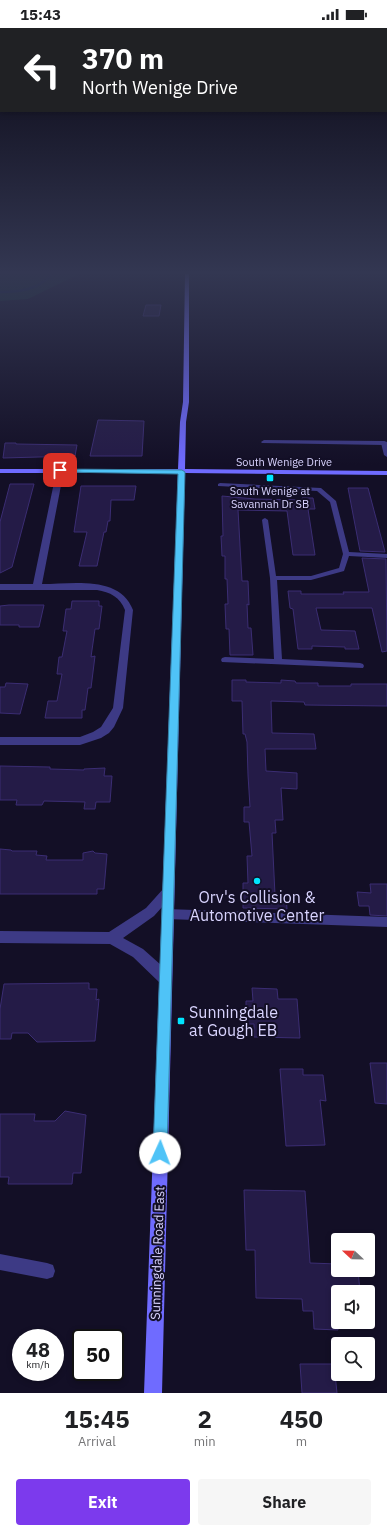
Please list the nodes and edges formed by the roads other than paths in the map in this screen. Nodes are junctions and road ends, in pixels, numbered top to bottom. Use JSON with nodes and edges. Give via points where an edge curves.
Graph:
{"nodes":[{"id":1,"x":187,"y":338,"type":"edge"},
{"id":2,"x":264,"y":442,"type":"dead end"},
{"id":3,"x":384,"y":443,"type":"joint"},
{"id":4,"x":387,"y":455,"type":"edge"},
{"id":5,"x":60,"y":470,"type":"junction"},
{"id":6,"x":0,"y":471,"type":"edge"},
{"id":7,"x":182,"y":472,"type":"junction"},
{"id":8,"x":387,"y":473,"type":"edge"},
{"id":9,"x":220,"y":486,"type":"dead end"},
{"id":10,"x":265,"y":520,"type":"dead end"},
{"id":11,"x":346,"y":554,"type":"junction"},
{"id":12,"x":387,"y":556,"type":"edge"},
{"id":13,"x":273,"y":578,"type":"junction"},
{"id":14,"x":37,"y":587,"type":"junction"},
{"id":15,"x":0,"y":588,"type":"edge"},
{"id":16,"x":225,"y":660,"type":"dead end"},
{"id":17,"x":278,"y":662,"type":"junction"},
{"id":18,"x":360,"y":666,"type":"dead end"},
{"id":19,"x":0,"y":741,"type":"edge"},
{"id":20,"x":168,"y":892,"type":"junction"},
{"id":21,"x":167,"y":914,"type":"junction"},
{"id":22,"x":387,"y":922,"type":"edge"},
{"id":23,"x":0,"y":937,"type":"edge"},
{"id":24,"x":111,"y":938,"type":"junction"},
{"id":25,"x":165,"y":978,"type":"junction"},
{"id":26,"x":0,"y":1262,"type":"edge"},
{"id":27,"x":47,"y":1271,"type":"dead end"},
{"id":28,"x":153,"y":1393,"type":"edge"}],
"edges":[{"from":1,"to":7,"type":"main road","name":"Sunningdale Road East"},
{"from":2,"to":3,"type":"lane"},
{"from":3,"to":4,"type":"street"},
{"from":5,"to":6,"type":"main road","name":"South Wenige Drive"},
{"from":5,"to":7,"type":"main road","name":"South Wenige Drive"},
{"from":5,"to":14,"type":"street"},
{"from":7,"to":8,"type":"main road","name":"South Wenige Drive"},
{"from":7,"to":20,"type":"main road","name":"Sunningdale Road East"},
{"from":9,"to":11,"type":"lane","via":[[319,490],[333,501]]},
{"from":10,"to":13,"type":"lane"},
{"from":11,"to":12,"type":"lane"},
{"from":11,"to":13,"type":"lane","via":[[342,569],[311,578]]},
{"from":13,"to":17,"type":"lane"},
{"from":14,"to":15,"type":"street"},
{"from":14,"to":19,"type":"street","via":[[97,587],[114,592],[126,602],[128,615],[118,708],[110,724],[89,738],[70,741]]},
{"from":16,"to":17,"type":"lane"},
{"from":17,"to":18,"type":"lane"},
{"from":20,"to":21,"type":"main road","name":"Sunningdale Road East"},
{"from":20,"to":24,"type":"street","via":[[150,912]]},
{"from":21,"to":22,"type":"lane"},
{"from":21,"to":25,"type":"main road","name":"Sunningdale Road East"},
{"from":23,"to":24,"type":"street"},
{"from":24,"to":25,"type":"street","via":[[138,953]]},
{"from":25,"to":28,"type":"main road","name":"Sunningdale Road East"},
{"from":26,"to":27,"type":"street"}]}
